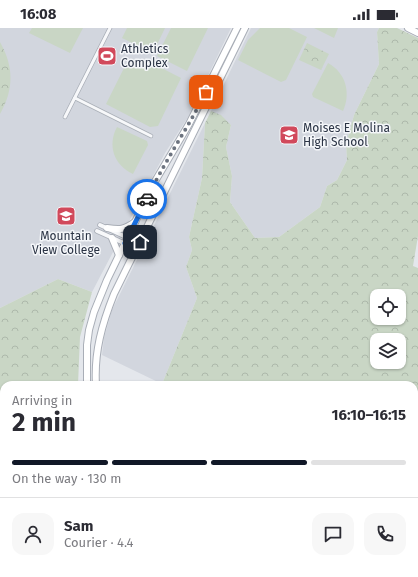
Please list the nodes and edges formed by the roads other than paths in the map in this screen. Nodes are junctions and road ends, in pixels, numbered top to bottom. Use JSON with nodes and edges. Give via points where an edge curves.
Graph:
{"nodes":[{"id":1,"x":110,"y":28,"type":"edge"},
{"id":2,"x":237,"y":28,"type":"edge"},
{"id":3,"x":245,"y":28,"type":"edge"},
{"id":4,"x":408,"y":28,"type":"edge"},
{"id":5,"x":418,"y":33,"type":"edge"},
{"id":6,"x":75,"y":98,"type":"junction"},
{"id":7,"x":65,"y":117,"type":"dead end"},
{"id":8,"x":151,"y":136,"type":"dead end"},
{"id":9,"x":136,"y":221,"type":"junction"},
{"id":10,"x":100,"y":224,"type":"dead end"},
{"id":11,"x":107,"y":228,"type":"junction"},
{"id":12,"x":97,"y":231,"type":"dead end"},
{"id":13,"x":112,"y":238,"type":"junction"},
{"id":14,"x":126,"y":240,"type":"junction"},
{"id":15,"x":138,"y":246,"type":"junction"},
{"id":16,"x":119,"y":255,"type":"junction"},
{"id":17,"x":94,"y":312,"type":"junction"},
{"id":18,"x":105,"y":316,"type":"junction"},
{"id":19,"x":87,"y":381,"type":"edge"},
{"id":20,"x":96,"y":381,"type":"edge"}],
"edges":[{"from":1,"to":6,"type":"street"},
{"from":2,"to":9,"type":"main road"},
{"from":3,"to":15,"type":"main road"},
{"from":4,"to":5,"type":"main road"},
{"from":6,"to":7,"type":"street"},
{"from":6,"to":8,"type":"street"},
{"from":9,"to":11,"type":"main road","via":[[127,228]]},
{"from":9,"to":14,"type":"main road"},
{"from":10,"to":11,"type":"street"},
{"from":11,"to":14,"type":"street"},
{"from":12,"to":13,"type":"street"},
{"from":13,"to":14,"type":"street"},
{"from":13,"to":16,"type":"main road"},
{"from":14,"to":15,"type":"street"},
{"from":14,"to":16,"type":"main road"},
{"from":15,"to":18,"type":"main road"},
{"from":16,"to":17,"type":"main road"},
{"from":17,"to":18,"type":"main road"},
{"from":17,"to":19,"type":"main road","via":[[87,346]]},
{"from":18,"to":20,"type":"main road","via":[[96,352]]}]}
